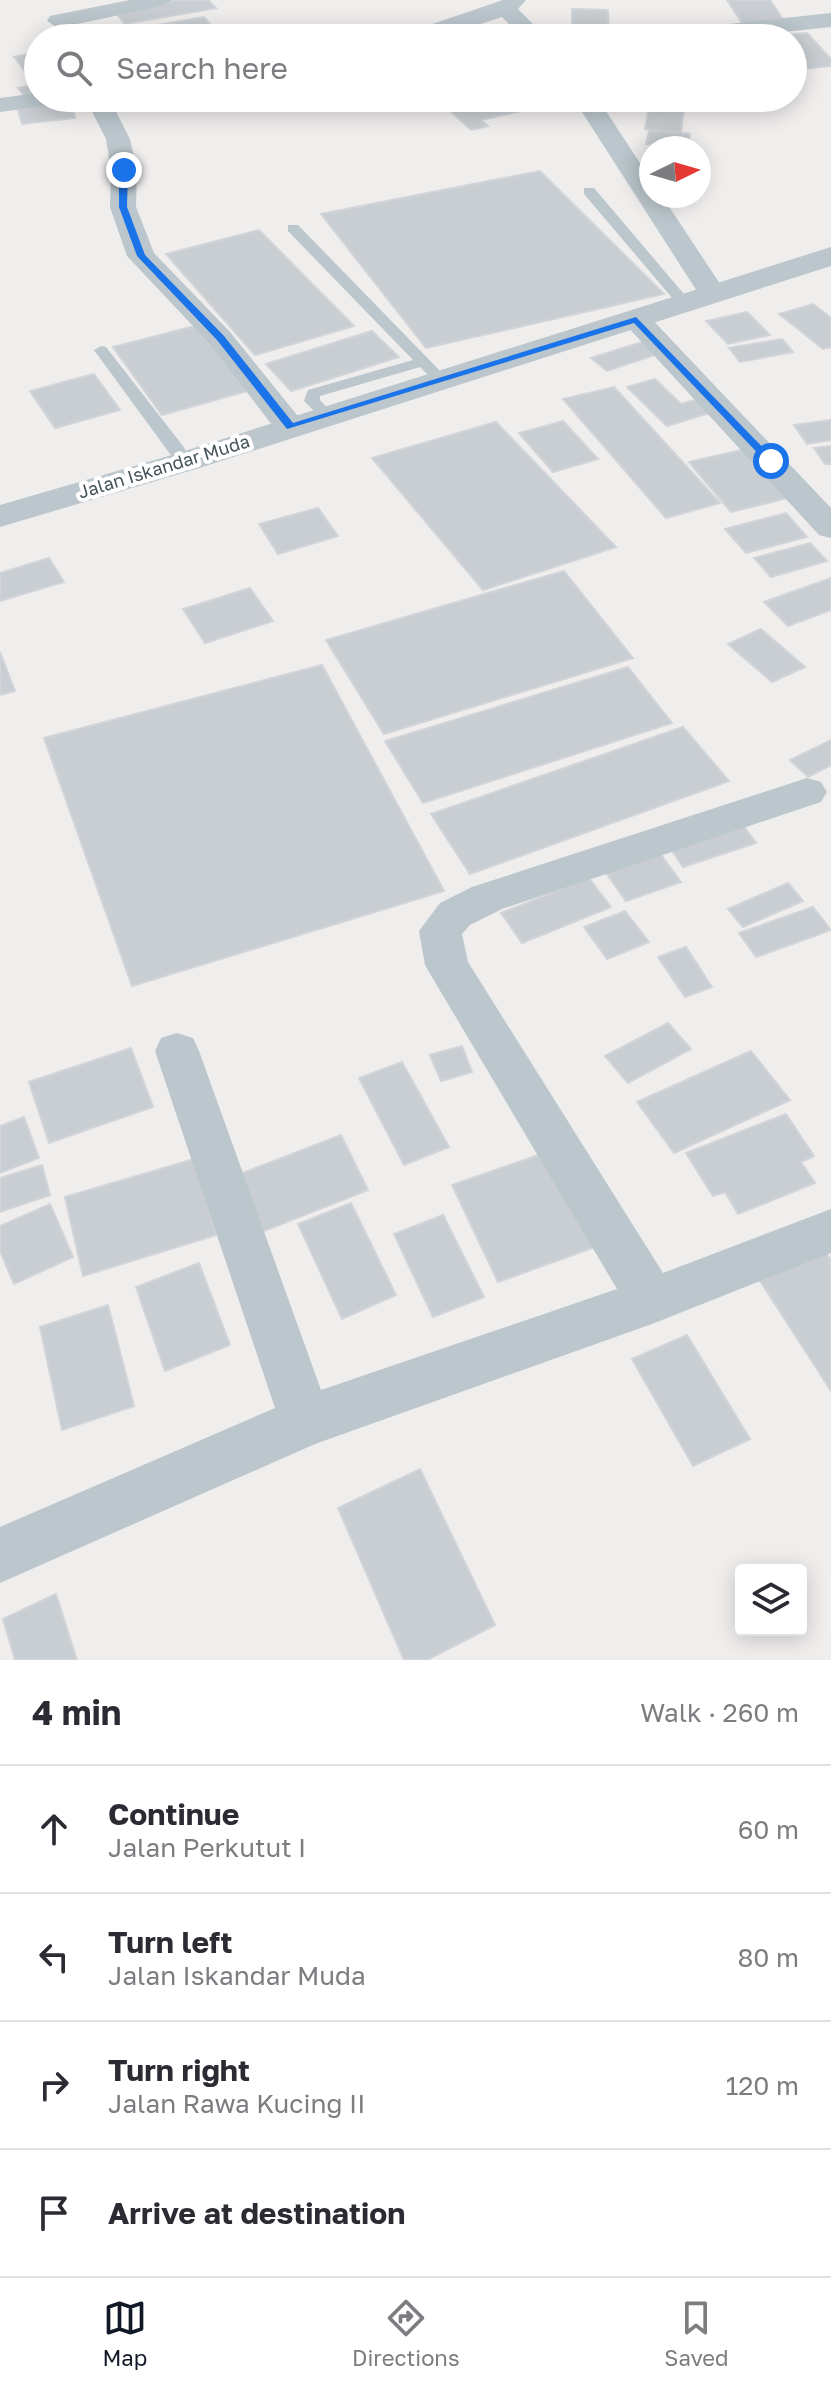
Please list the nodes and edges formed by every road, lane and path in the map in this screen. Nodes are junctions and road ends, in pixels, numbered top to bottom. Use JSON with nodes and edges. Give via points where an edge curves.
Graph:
{"nodes":[{"id":1,"x":48,"y":0,"type":"edge"},
{"id":2,"x":162,"y":0,"type":"edge"},
{"id":3,"x":511,"y":5,"type":"edge"},
{"id":4,"x":831,"y":20,"type":"edge"},
{"id":5,"x":60,"y":24,"type":"edge"},
{"id":6,"x":80,"y":24,"type":"edge"},
{"id":7,"x":455,"y":24,"type":"edge"},
{"id":8,"x":525,"y":24,"type":"edge"},
{"id":9,"x":794,"y":24,"type":"edge"},
{"id":10,"x":24,"y":102,"type":"edge"},
{"id":11,"x":0,"y":105,"type":"edge"},
{"id":12,"x":104,"y":112,"type":"edge"},
{"id":13,"x":593,"y":112,"type":"edge"},
{"id":14,"x":589,"y":191,"type":"dead end"},
{"id":15,"x":293,"y":228,"type":"dead end"},
{"id":16,"x":831,"y":256,"type":"edge"},
{"id":17,"x":698,"y":298,"type":"junction"},
{"id":18,"x":636,"y":319,"type":"junction"},
{"id":19,"x":101,"y":350,"type":"dead end"},
{"id":20,"x":431,"y":370,"type":"junction"},
{"id":21,"x":290,"y":427,"type":"junction"},
{"id":22,"x":184,"y":462,"type":"junction"},
{"id":23,"x":0,"y":516,"type":"edge"},
{"id":24,"x":831,"y":528,"type":"edge"},
{"id":25,"x":807,"y":792,"type":"dead end"},
{"id":26,"x":177,"y":1051,"type":"dead end"},
{"id":27,"x":831,"y":1231,"type":"edge"},
{"id":28,"x":652,"y":1301,"type":"junction"},
{"id":29,"x":306,"y":1421,"type":"junction"},
{"id":30,"x":0,"y":1555,"type":"edge"}],
"edges":[{"from":1,"to":5,"type":"street"},
{"from":2,"to":6,"type":"street"},
{"from":3,"to":7,"type":"street"},
{"from":3,"to":8,"type":"street"},
{"from":4,"to":9,"type":"street"},
{"from":10,"to":11,"type":"street"},
{"from":12,"to":21,"type":"street","via":[[118,139],[123,207],[141,256],[220,338]]},
{"from":13,"to":17,"type":"street"},
{"from":14,"to":17,"type":"lane"},
{"from":15,"to":20,"type":"lane"},
{"from":16,"to":17,"type":"street","name":"Jalan Iskandar Muda"},
{"from":17,"to":18,"type":"street","name":"Jalan Iskandar Muda"},
{"from":18,"to":20,"type":"street","name":"Jalan Iskandar Muda"},
{"from":18,"to":24,"type":"street"},
{"from":19,"to":22,"type":"lane"},
{"from":20,"to":21,"type":"street","name":"Jalan Iskandar Muda"},
{"from":21,"to":22,"type":"street","name":"Jalan Iskandar Muda"},
{"from":22,"to":23,"type":"street","name":"Jalan Iskandar Muda"},
{"from":25,"to":28,"type":"street","via":[[487,898],[455,914],[440,931],[447,965]]},
{"from":26,"to":29,"type":"street"},
{"from":27,"to":28,"type":"street"},
{"from":28,"to":29,"type":"street"},
{"from":29,"to":30,"type":"street"}]}
